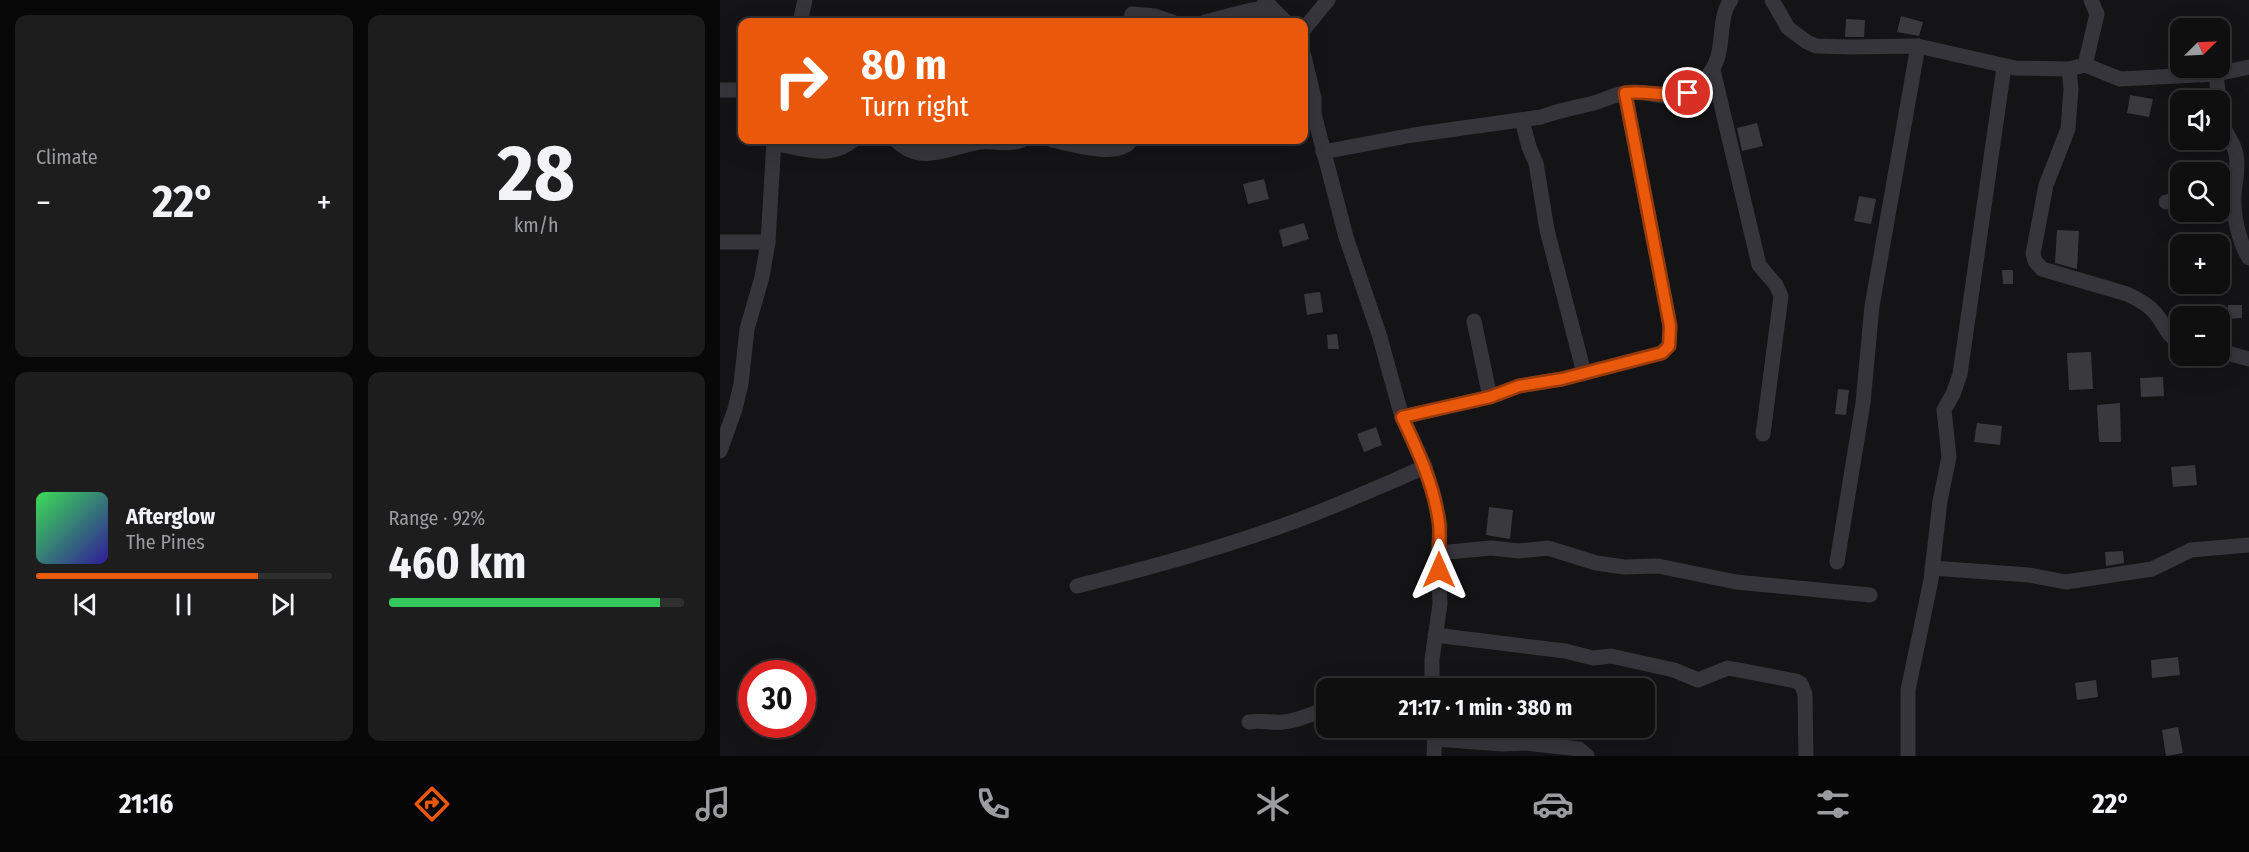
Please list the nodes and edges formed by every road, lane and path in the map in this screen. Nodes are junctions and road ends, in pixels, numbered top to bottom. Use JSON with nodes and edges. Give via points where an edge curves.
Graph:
{"nodes":[{"id":1,"x":805,"y":0,"type":"edge"},
{"id":2,"x":1328,"y":0,"type":"edge"},
{"id":3,"x":1731,"y":0,"type":"edge"},
{"id":4,"x":1772,"y":0,"type":"edge"},
{"id":5,"x":2091,"y":0,"type":"edge"},
{"id":6,"x":1268,"y":4,"type":"edge"},
{"id":7,"x":1132,"y":12,"type":"edge"},
{"id":8,"x":801,"y":18,"type":"edge"},
{"id":9,"x":1161,"y":18,"type":"edge"},
{"id":10,"x":1220,"y":18,"type":"edge"},
{"id":11,"x":1282,"y":18,"type":"edge"},
{"id":12,"x":1308,"y":24,"type":"edge"},
{"id":13,"x":1918,"y":46,"type":"junction"},
{"id":14,"x":2085,"y":65,"type":"junction"},
{"id":15,"x":2004,"y":67,"type":"junction"},
{"id":16,"x":2249,"y":67,"type":"edge"},
{"id":17,"x":2069,"y":69,"type":"junction"},
{"id":18,"x":1713,"y":70,"type":"junction"},
{"id":19,"x":2230,"y":71,"type":"edge"},
{"id":20,"x":1308,"y":73,"type":"edge"},
{"id":21,"x":2170,"y":76,"type":"edge"},
{"id":22,"x":2217,"y":78,"type":"edge"},
{"id":23,"x":720,"y":90,"type":"edge"},
{"id":24,"x":738,"y":90,"type":"edge"},
{"id":25,"x":1625,"y":93,"type":"junction"},
{"id":26,"x":1522,"y":120,"type":"junction"},
{"id":27,"x":774,"y":144,"type":"edge"},
{"id":28,"x":789,"y":144,"type":"edge"},
{"id":29,"x":847,"y":144,"type":"edge"},
{"id":30,"x":902,"y":144,"type":"edge"},
{"id":31,"x":971,"y":144,"type":"edge"},
{"id":32,"x":1071,"y":144,"type":"edge"},
{"id":33,"x":1127,"y":144,"type":"edge"},
{"id":34,"x":1323,"y":152,"type":"junction"},
{"id":35,"x":2237,"y":184,"type":"junction"},
{"id":36,"x":2230,"y":186,"type":"edge"},
{"id":37,"x":768,"y":242,"type":"junction"},
{"id":38,"x":720,"y":243,"type":"edge"},
{"id":39,"x":2249,"y":258,"type":"edge"},
{"id":40,"x":1474,"y":321,"type":"dead end"},
{"id":41,"x":2170,"y":335,"type":"edge"},
{"id":42,"x":2230,"y":354,"type":"edge"},
{"id":43,"x":2249,"y":359,"type":"edge"},
{"id":44,"x":1584,"y":373,"type":"junction"},
{"id":45,"x":1490,"y":397,"type":"junction"},
{"id":46,"x":1402,"y":417,"type":"junction"},
{"id":47,"x":1763,"y":435,"type":"dead end"},
{"id":48,"x":720,"y":451,"type":"edge"},
{"id":49,"x":1425,"y":467,"type":"junction"},
{"id":50,"x":2249,"y":545,"type":"edge"},
{"id":51,"x":1438,"y":553,"type":"junction"},
{"id":52,"x":1837,"y":562,"type":"dead end"},
{"id":53,"x":1932,"y":568,"type":"junction"},
{"id":54,"x":1077,"y":586,"type":"dead end"},
{"id":55,"x":1870,"y":595,"type":"dead end"},
{"id":56,"x":1435,"y":635,"type":"junction"},
{"id":57,"x":1429,"y":678,"type":"edge"},
{"id":58,"x":1316,"y":712,"type":"edge"},
{"id":59,"x":1249,"y":722,"type":"dead end"},
{"id":60,"x":1435,"y":738,"type":"edge"},
{"id":61,"x":1465,"y":738,"type":"edge"},
{"id":62,"x":1434,"y":756,"type":"edge"},
{"id":63,"x":1587,"y":756,"type":"edge"},
{"id":64,"x":1806,"y":756,"type":"edge"},
{"id":65,"x":1908,"y":756,"type":"edge"}],
"edges":[{"from":1,"to":8,"type":"street"},
{"from":2,"to":12,"type":"street"},
{"from":3,"to":18,"type":"street","via":[[1724,10],[1723,38]]},
{"from":4,"to":13,"type":"street","via":[[1788,28],[1816,46]]},
{"from":5,"to":14,"type":"street","via":[[2097,14]]},
{"from":6,"to":10,"type":"street"},
{"from":6,"to":11,"type":"street"},
{"from":7,"to":9,"type":"street"},
{"from":13,"to":15,"type":"street"},
{"from":13,"to":52,"type":"street","via":[[1872,306],[1863,403]]},
{"from":14,"to":17,"type":"street"},
{"from":14,"to":21,"type":"street","via":[[2120,79]]},
{"from":15,"to":17,"type":"street"},
{"from":15,"to":53,"type":"street","via":[[1960,374],[1944,410],[1949,457]]},
{"from":16,"to":19,"type":"street"},
{"from":17,"to":41,"type":"street","via":[[2069,119],[2046,185],[2032,254],[2042,269],[2139,300],[2154,311]]},
{"from":18,"to":25,"type":"street","via":[[1688,93]]},
{"from":18,"to":47,"type":"street","via":[[1759,265],[1781,296]]},
{"from":20,"to":34,"type":"street"},
{"from":22,"to":35,"type":"street","via":[[2223,125],[2234,144]]},
{"from":23,"to":24,"type":"street"},
{"from":25,"to":26,"type":"street"},
{"from":25,"to":44,"type":"street","via":[[1670,326],[1669,346],[1662,353]]},
{"from":26,"to":34,"type":"street"},
{"from":26,"to":44,"type":"street","via":[[1536,163],[1547,230]]},
{"from":27,"to":37,"type":"street"},
{"from":28,"to":29,"type":"street","via":[[828,152]]},
{"from":30,"to":31,"type":"street","via":[[932,154]]},
{"from":32,"to":33,"type":"street","via":[[1114,150]]},
{"from":34,"to":46,"type":"street"},
{"from":35,"to":36,"type":"street"},
{"from":35,"to":39,"type":"street","via":[[2234,211]]},
{"from":37,"to":38,"type":"street"},
{"from":37,"to":48,"type":"street","via":[[747,329],[741,384]]},
{"from":40,"to":45,"type":"street"},
{"from":42,"to":43,"type":"street"},
{"from":44,"to":45,"type":"street","via":[[1519,386]]},
{"from":45,"to":46,"type":"street"},
{"from":46,"to":49,"type":"street"},
{"from":49,"to":51,"type":"street","via":[[1440,526]]},
{"from":49,"to":54,"type":"street","via":[[1245,538],[1162,565]]},
{"from":50,"to":53,"type":"street","via":[[2191,550],[2152,569],[2066,582],[2029,575]]},
{"from":51,"to":55,"type":"street","via":[[1548,548],[1623,567],[1658,566],[1736,582]]},
{"from":51,"to":56,"type":"street","via":[[1440,604]]},
{"from":53,"to":65,"type":"street","via":[[1908,690]]},
{"from":56,"to":57,"type":"street"},
{"from":56,"to":64,"type":"street","via":[[1593,658],[1611,656],[1674,670],[1698,680],[1728,668],[1796,681],[1805,694]]},
{"from":58,"to":59,"type":"street","via":[[1290,721]]},
{"from":60,"to":62,"type":"street"},
{"from":61,"to":63,"type":"street","via":[[1579,749]]}]}
